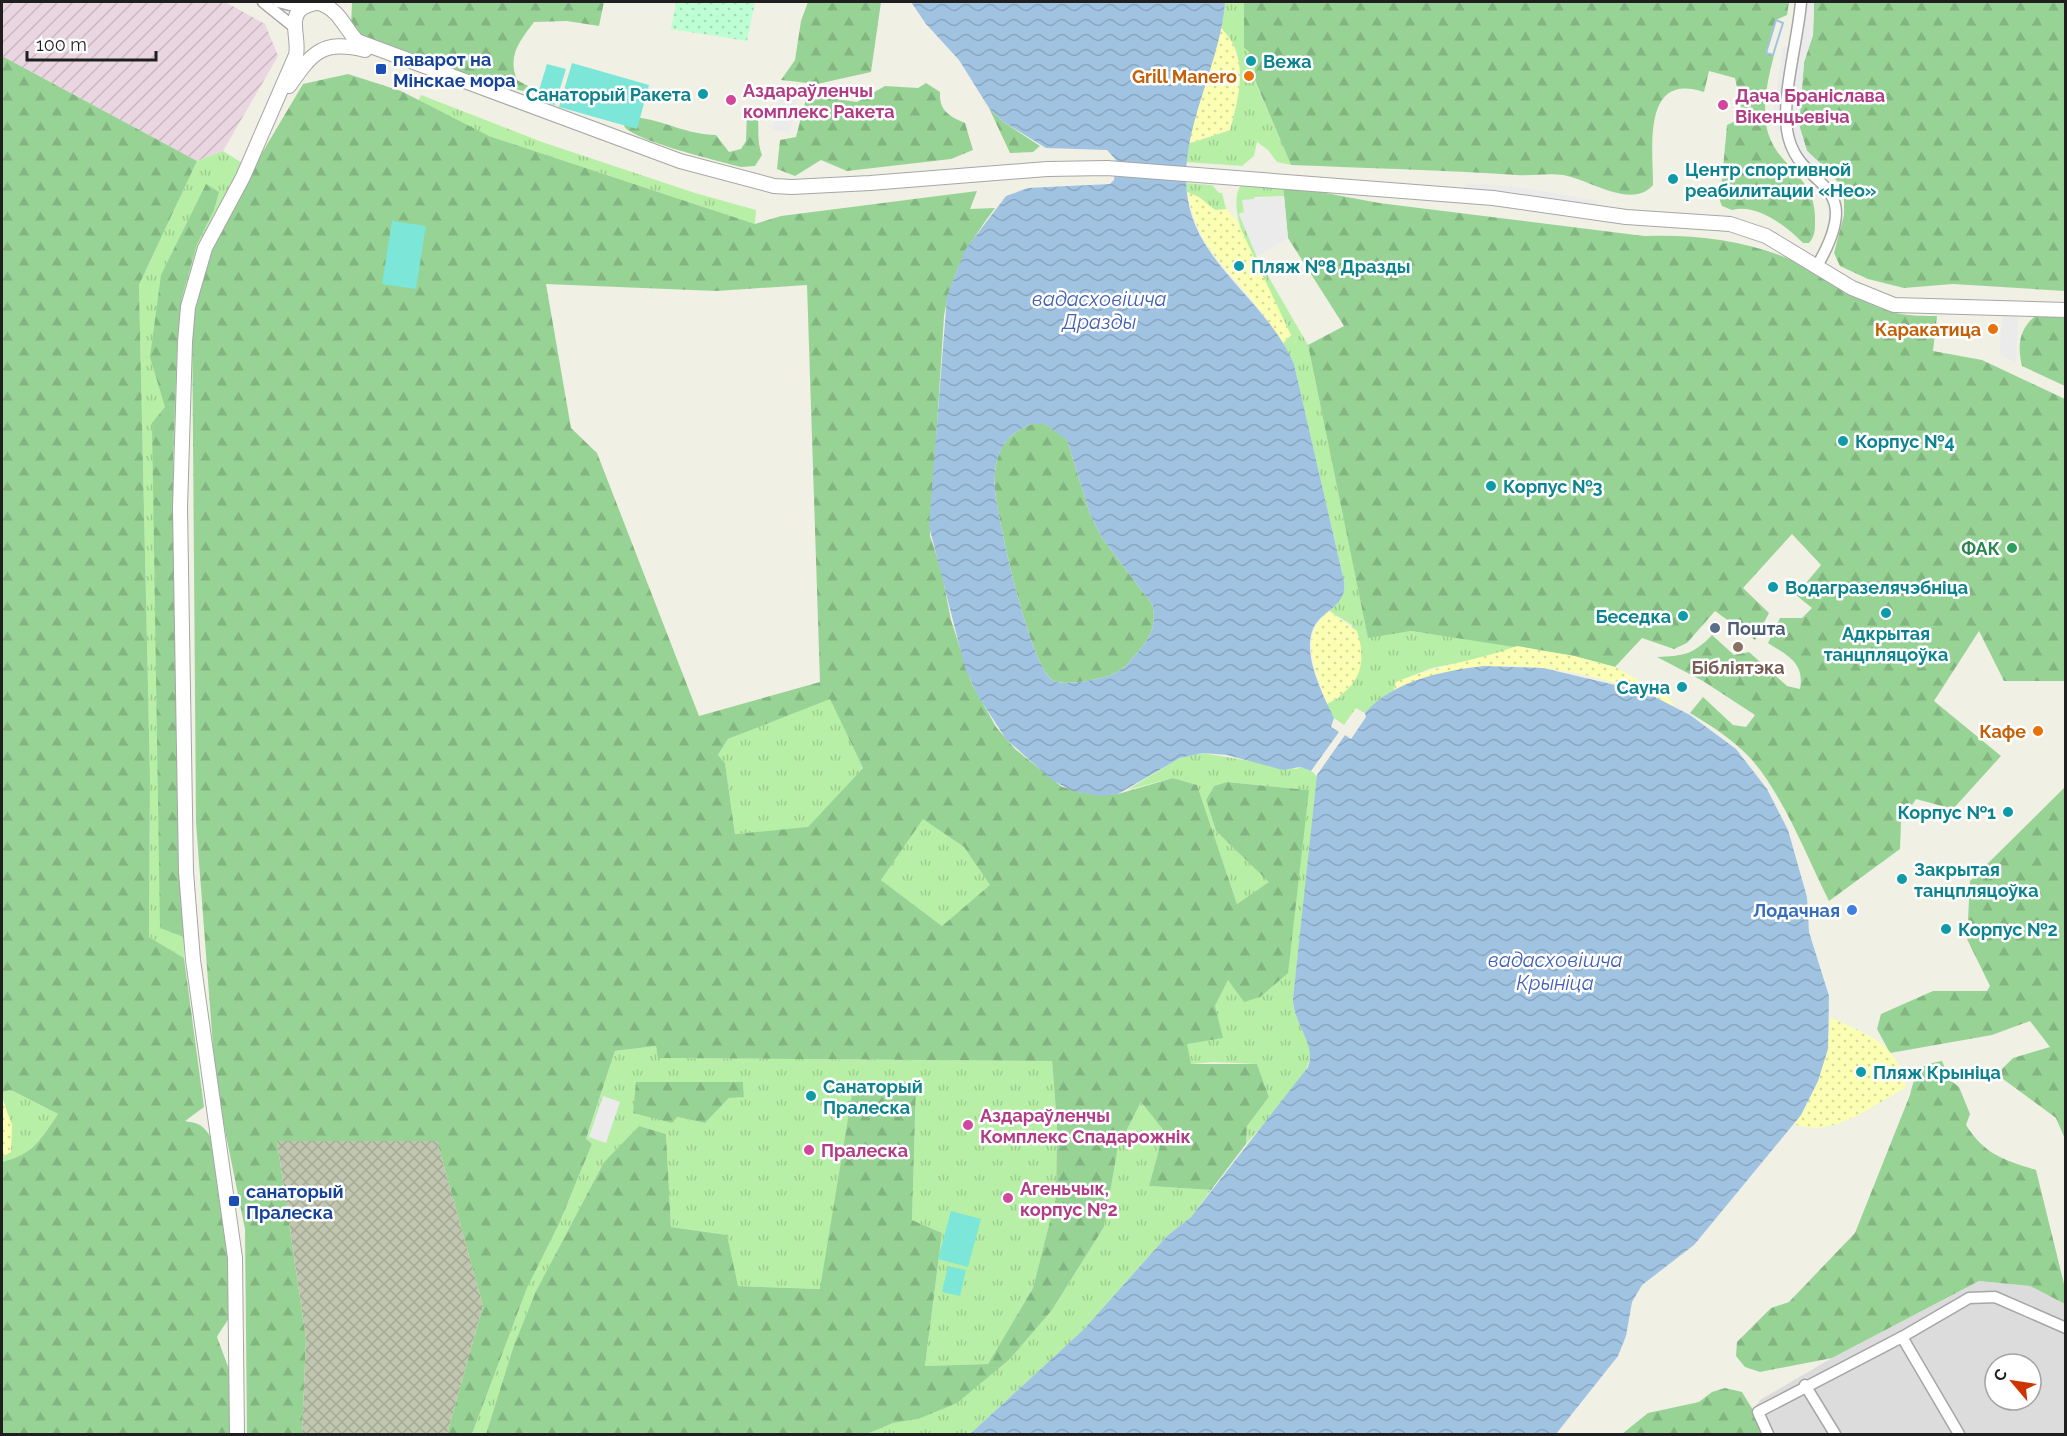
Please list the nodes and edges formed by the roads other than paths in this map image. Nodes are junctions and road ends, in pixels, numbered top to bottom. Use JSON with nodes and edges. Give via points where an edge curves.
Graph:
{"nodes":[{"id":1,"x":263,"y":2,"type":"edge"},
{"id":2,"x":278,"y":2,"type":"edge"},
{"id":3,"x":1801,"y":2,"type":"edge"},
{"id":4,"x":315,"y":3,"type":"edge"},
{"id":5,"x":340,"y":13,"type":"edge"},
{"id":6,"x":296,"y":33,"type":"junction"},
{"id":7,"x":324,"y":49,"type":"junction"},
{"id":8,"x":405,"y":60,"type":"junction"},
{"id":9,"x":279,"y":98,"type":"junction"},
{"id":10,"x":1817,"y":266,"type":"junction"},
{"id":11,"x":2066,"y":310,"type":"edge"},
{"id":12,"x":2066,"y":1328,"type":"edge"},
{"id":13,"x":1902,"y":1337,"type":"junction"},
{"id":14,"x":1805,"y":1385,"type":"junction"},
{"id":15,"x":237,"y":1434,"type":"edge"},
{"id":16,"x":1768,"y":1434,"type":"edge"},
{"id":17,"x":1835,"y":1434,"type":"edge"},
{"id":18,"x":1959,"y":1434,"type":"edge"}],
"edges":[{"from":1,"to":6,"type":"street"},
{"from":2,"to":4,"type":"street","via":[[294,6]]},
{"from":3,"to":10,"type":"street","via":[[1787,129],[1799,160],[1821,180],[1836,204],[1831,236]]},
{"from":4,"to":5,"type":"street"},
{"from":4,"to":6,"type":"street","via":[[297,14]]},
{"from":5,"to":7,"type":"street","via":[[340,36]]},
{"from":5,"to":8,"type":"street","via":[[357,41]]},
{"from":6,"to":7,"type":"street","via":[[309,48]]},
{"from":6,"to":9,"type":"street","via":[[296,55]]},
{"from":7,"to":8,"type":"street","via":[[340,45]]},
{"from":7,"to":9,"type":"street","via":[[306,60]]},
{"from":8,"to":10,"type":"street","via":[[680,161],[774,186],[792,188],[1047,169],[1200,174],[1493,198],[1626,217],[1730,224],[1766,236]]},
{"from":9,"to":15,"type":"street","via":[[196,276],[188,308],[182,418],[186,872],[193,960],[235,1258]]},
{"from":10,"to":11,"type":"street","via":[[1852,288],[1894,305]]},
{"from":12,"to":13,"type":"street","via":[[1995,1297],[1983,1296],[1969,1298]]},
{"from":13,"to":14,"type":"street"},
{"from":13,"to":18,"type":"street"},
{"from":14,"to":16,"type":"street","via":[[1758,1412]]},
{"from":14,"to":17,"type":"street"}]}
